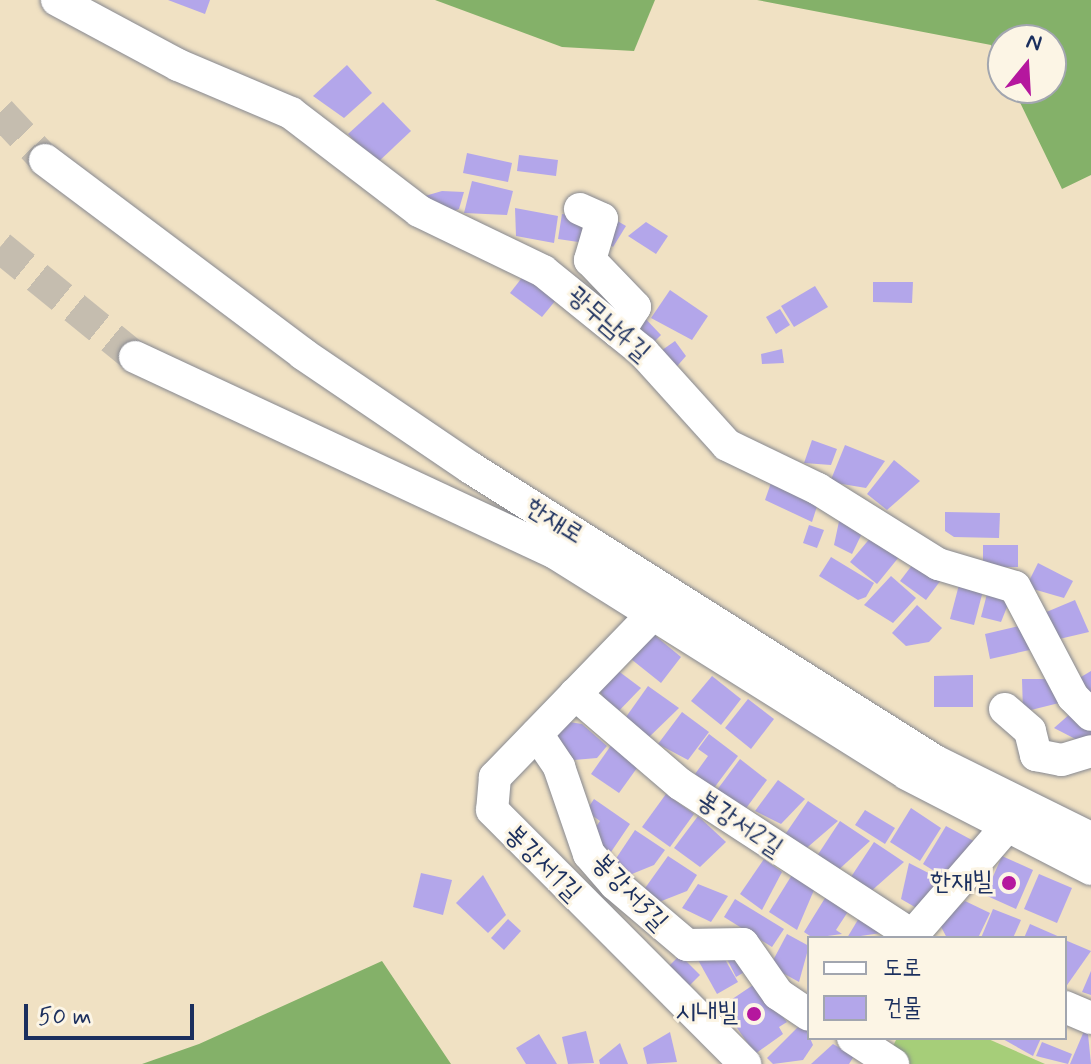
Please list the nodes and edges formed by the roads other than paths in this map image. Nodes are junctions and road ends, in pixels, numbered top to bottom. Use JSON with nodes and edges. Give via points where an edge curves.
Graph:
{"nodes":[{"id":1,"x":57,"y":0,"type":"edge"},
{"id":2,"x":45,"y":160,"type":"tunnel mouth"},
{"id":3,"x":580,"y":209,"type":"dead end"},
{"id":4,"x":619,"y":332,"type":"junction"},
{"id":5,"x":135,"y":357,"type":"tunnel mouth"},
{"id":6,"x":652,"y":615,"type":"junction"},
{"id":7,"x":575,"y":694,"type":"junction"},
{"id":8,"x":1005,"y":709,"type":"dead end"},
{"id":9,"x":1091,"y":715,"type":"edge"},
{"id":10,"x":537,"y":734,"type":"junction"},
{"id":11,"x":1091,"y":751,"type":"edge"},
{"id":12,"x":1004,"y":830,"type":"junction"},
{"id":13,"x":1088,"y":832,"type":"edge"},
{"id":14,"x":1091,"y":869,"type":"edge"},
{"id":15,"x":911,"y":936,"type":"edge"},
{"id":16,"x":914,"y":936,"type":"edge"},
{"id":17,"x":1067,"y":1008,"type":"edge"},
{"id":18,"x":807,"y":1014,"type":"edge"},
{"id":19,"x":1091,"y":1018,"type":"edge"},
{"id":20,"x":856,"y":1040,"type":"edge"},
{"id":21,"x":745,"y":1064,"type":"edge"},
{"id":22,"x":893,"y":1064,"type":"edge"}],
"edges":[{"from":1,"to":4,"type":"street","name":"광무남4길","via":[[178,65],[291,113],[419,211],[543,271]]},
{"from":2,"to":13,"type":"street","name":"한재로","via":[[388,415],[855,714]]},
{"from":3,"to":4,"type":"street","via":[[602,219],[590,260],[635,307]]},
{"from":4,"to":9,"type":"street","name":"광무남4길","via":[[727,445],[839,501],[938,564],[1015,587],[1073,697]]},
{"from":5,"to":6,"type":"street","name":"한재로","via":[[555,553]]},
{"from":6,"to":7,"type":"street","name":"봉강서1길"},
{"from":6,"to":12,"type":"street","name":"한재로"},
{"from":7,"to":10,"type":"street","name":"봉강서1길"},
{"from":7,"to":15,"type":"street","name":"봉강서2길","via":[[680,784]]},
{"from":8,"to":11,"type":"street","via":[[1030,731],[1036,755],[1062,760]]},
{"from":10,"to":18,"type":"street","name":"봉강서3길","via":[[559,767],[582,839],[615,884],[687,945],[743,944],[778,994]]},
{"from":10,"to":21,"type":"street","name":"봉강서1길","via":[[495,777],[490,797],[500,823]]},
{"from":12,"to":14,"type":"street","name":"한재로"},
{"from":12,"to":16,"type":"street"},
{"from":17,"to":19,"type":"street"},
{"from":20,"to":22,"type":"street"}]}
